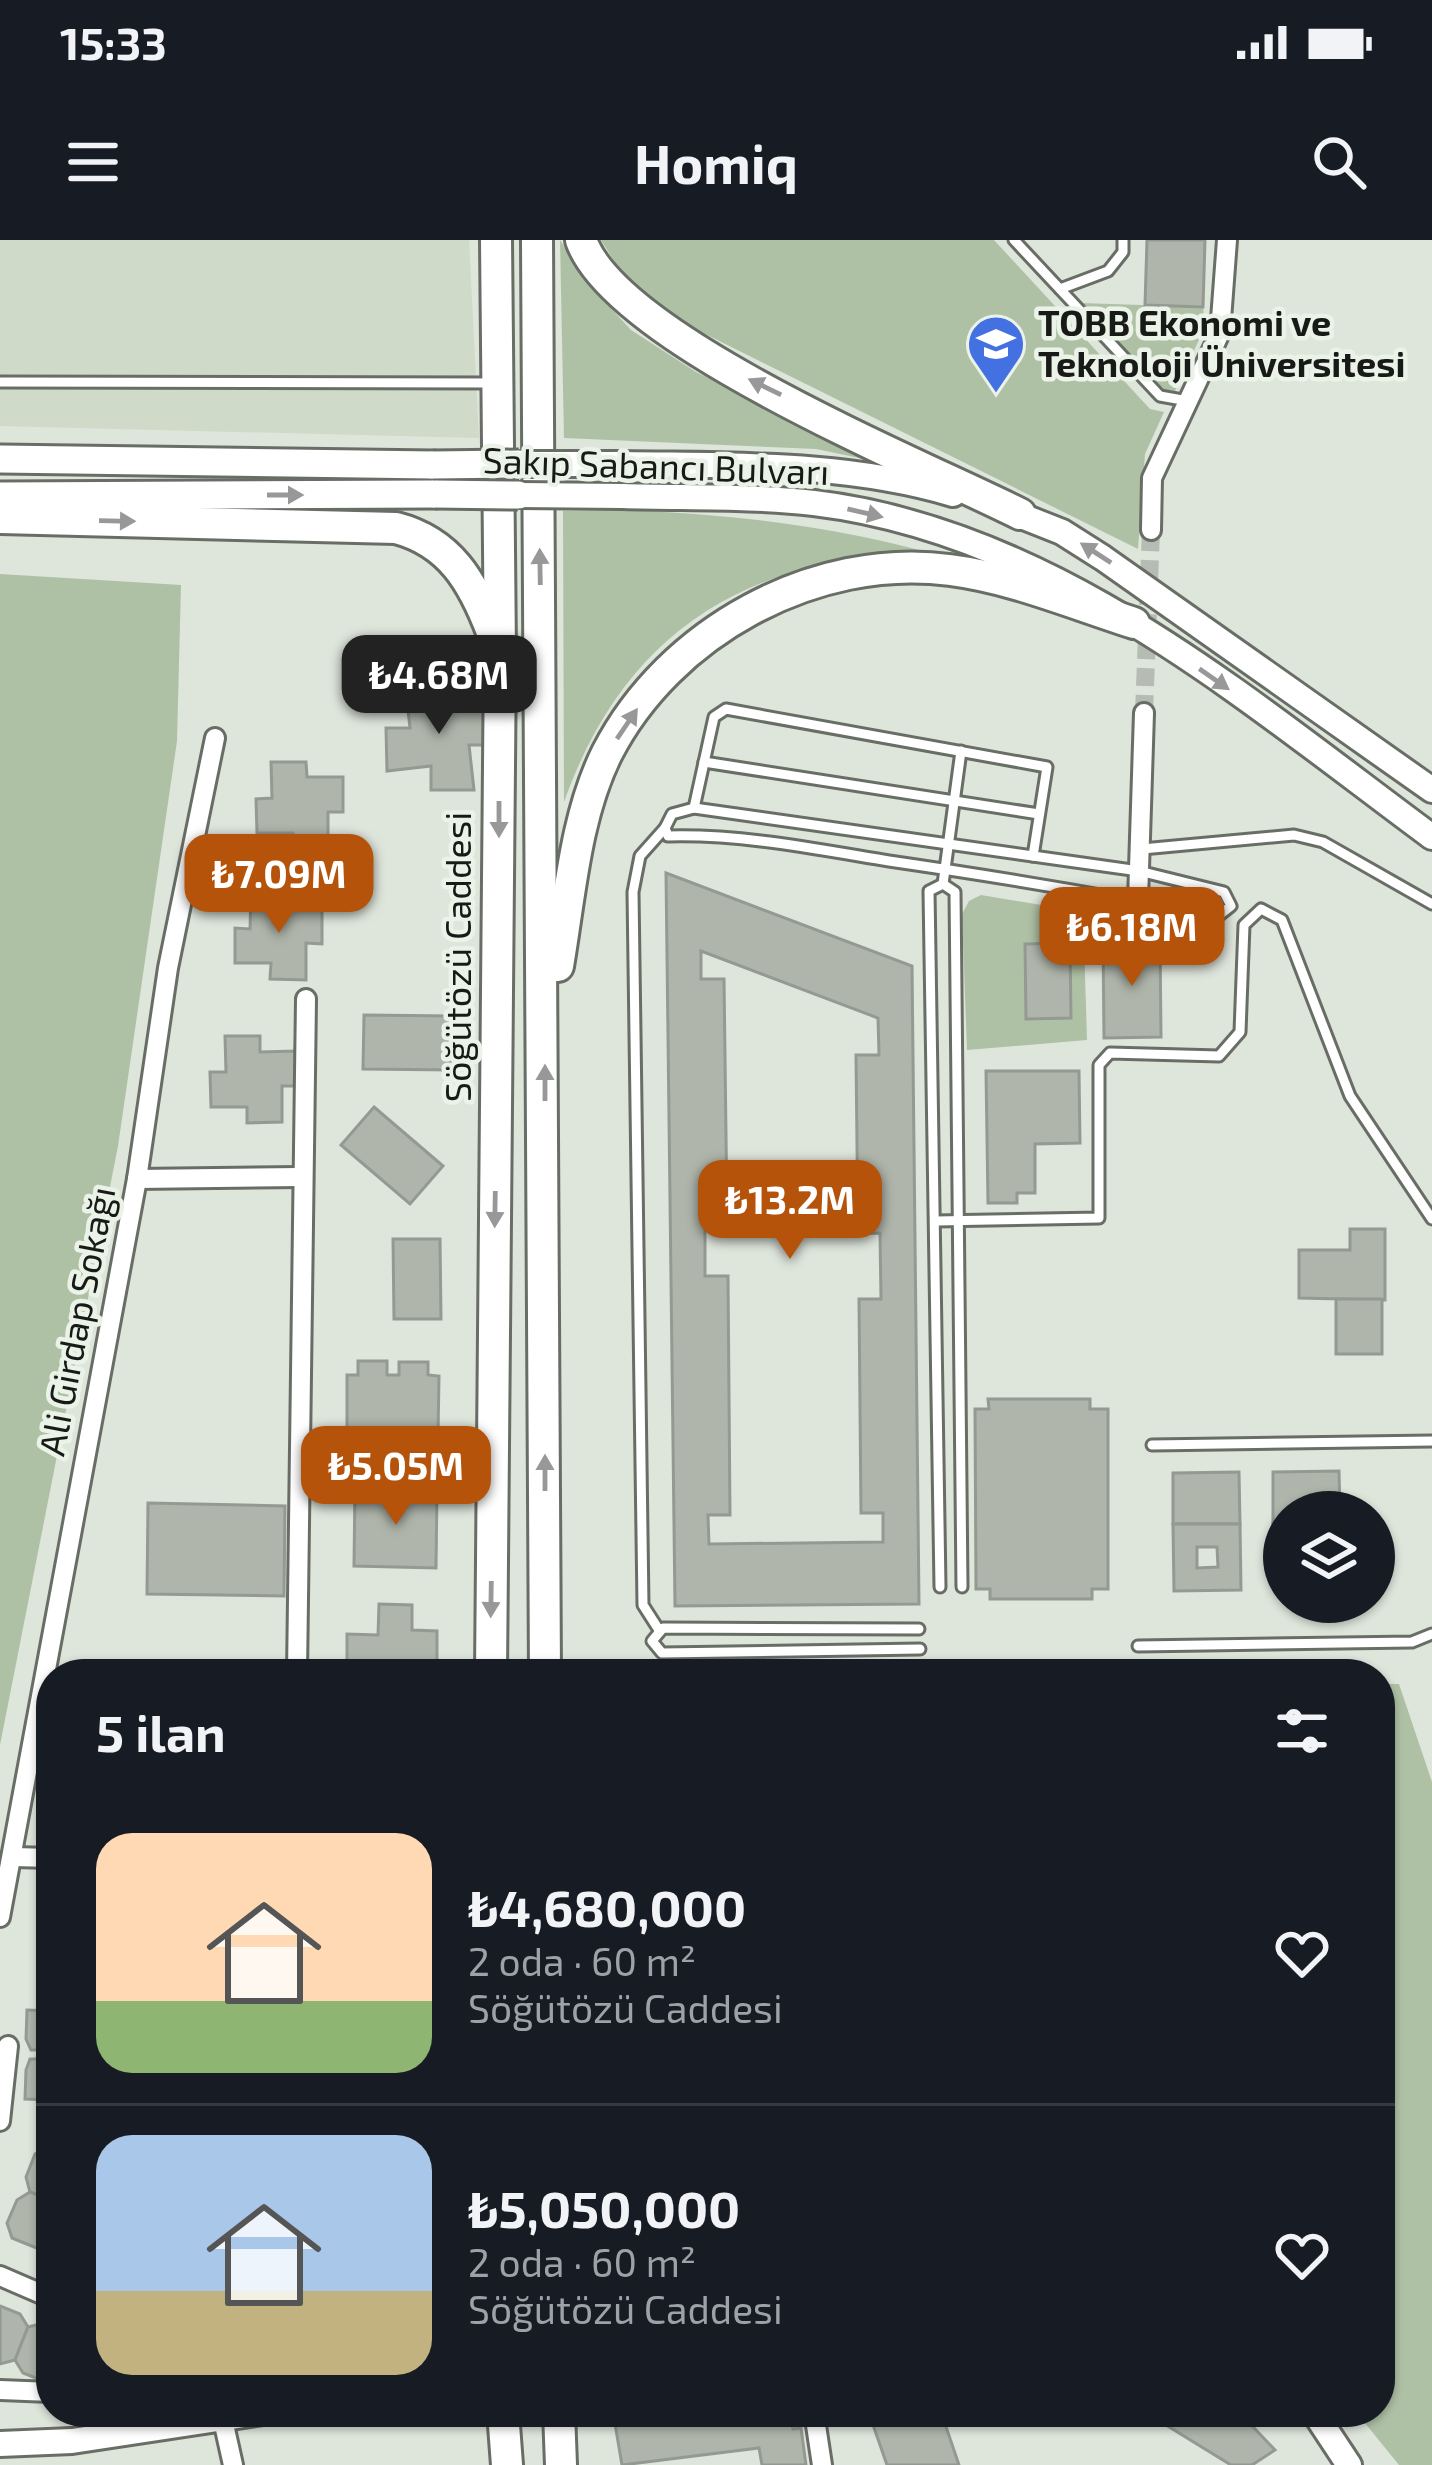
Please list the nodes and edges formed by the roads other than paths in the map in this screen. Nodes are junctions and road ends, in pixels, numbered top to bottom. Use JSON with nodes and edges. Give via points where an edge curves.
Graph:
{"nodes":[{"id":1,"x":496,"y":240,"type":"edge"},
{"id":2,"x":537,"y":240,"type":"edge"},
{"id":3,"x":581,"y":240,"type":"edge"},
{"id":4,"x":1014,"y":240,"type":"edge"},
{"id":5,"x":1123,"y":240,"type":"edge"},
{"id":6,"x":1227,"y":240,"type":"edge"},
{"id":7,"x":1060,"y":289,"type":"junction"},
{"id":8,"x":0,"y":382,"type":"edge"},
{"id":9,"x":497,"y":383,"type":"junction"},
{"id":10,"x":1188,"y":401,"type":"junction"},
{"id":11,"x":0,"y":459,"type":"edge"},
{"id":12,"x":519,"y":464,"type":"joint"},
{"id":13,"x":518,"y":494,"type":"joint"},
{"id":14,"x":0,"y":496,"type":"edge"},
{"id":15,"x":1020,"y":514,"type":"junction"},
{"id":16,"x":0,"y":518,"type":"edge"},
{"id":17,"x":1151,"y":530,"type":"tunnel mouth"},
{"id":18,"x":1134,"y":623,"type":"junction"},
{"id":19,"x":500,"y":652,"type":"junction"},
{"id":20,"x":1144,"y":712,"type":"tunnel mouth"},
{"id":21,"x":214,"y":737,"type":"dead end"},
{"id":22,"x":961,"y":751,"type":"junction"},
{"id":23,"x":704,"y":762,"type":"junction"},
{"id":24,"x":1432,"y":790,"type":"edge"},
{"id":25,"x":954,"y":801,"type":"junction"},
{"id":26,"x":694,"y":808,"type":"junction"},
{"id":27,"x":1039,"y":814,"type":"junction"},
{"id":28,"x":664,"y":828,"type":"junction"},
{"id":29,"x":1432,"y":836,"type":"edge"},
{"id":30,"x":948,"y":843,"type":"junction"},
{"id":31,"x":1142,"y":849,"type":"junction"},
{"id":32,"x":1033,"y":856,"type":"junction"},
{"id":33,"x":945,"y":869,"type":"junction"},
{"id":34,"x":1139,"y":872,"type":"junction"},
{"id":35,"x":943,"y":884,"type":"junction"},
{"id":36,"x":1138,"y":900,"type":"junction"},
{"id":37,"x":1432,"y":904,"type":"edge"},
{"id":38,"x":1231,"y":905,"type":"junction"},
{"id":39,"x":1250,"y":914,"type":"junction"},
{"id":40,"x":306,"y":999,"type":"dead end"},
{"id":41,"x":545,"y":1037,"type":"junction"},
{"id":42,"x":300,"y":1178,"type":"junction"},
{"id":43,"x":137,"y":1179,"type":"junction"},
{"id":44,"x":1432,"y":1220,"type":"edge"},
{"id":45,"x":936,"y":1221,"type":"junction"},
{"id":46,"x":960,"y":1221,"type":"junction"},
{"id":47,"x":1432,"y":1441,"type":"edge"},
{"id":48,"x":1152,"y":1445,"type":"dead end"},
{"id":49,"x":940,"y":1587,"type":"dead end"},
{"id":50,"x":962,"y":1587,"type":"dead end"},
{"id":51,"x":919,"y":1629,"type":"dead end"},
{"id":52,"x":659,"y":1630,"type":"junction"},
{"id":53,"x":1432,"y":1634,"type":"edge"},
{"id":54,"x":1138,"y":1646,"type":"dead end"},
{"id":55,"x":920,"y":1649,"type":"dead end"},
{"id":56,"x":50,"y":1659,"type":"edge"},
{"id":57,"x":297,"y":1659,"type":"edge"},
{"id":58,"x":490,"y":1659,"type":"edge"},
{"id":59,"x":545,"y":1659,"type":"edge"},
{"id":60,"x":36,"y":1736,"type":"edge"},
{"id":61,"x":14,"y":1857,"type":"junction"},
{"id":62,"x":36,"y":1858,"type":"edge"},
{"id":63,"x":0,"y":1917,"type":"edge"},
{"id":64,"x":8,"y":2046,"type":"dead end"},
{"id":65,"x":0,"y":2121,"type":"edge"},
{"id":66,"x":0,"y":2276,"type":"edge"},
{"id":67,"x":36,"y":2292,"type":"edge"},
{"id":68,"x":0,"y":2390,"type":"edge"},
{"id":69,"x":36,"y":2391,"type":"edge"},
{"id":70,"x":92,"y":2427,"type":"edge"},
{"id":71,"x":225,"y":2427,"type":"edge"},
{"id":72,"x":504,"y":2427,"type":"edge"},
{"id":73,"x":560,"y":2427,"type":"edge"},
{"id":74,"x":816,"y":2427,"type":"edge"},
{"id":75,"x":1324,"y":2427,"type":"edge"},
{"id":76,"x":0,"y":2444,"type":"edge"},
{"id":77,"x":233,"y":2465,"type":"edge"},
{"id":78,"x":507,"y":2465,"type":"edge"},
{"id":79,"x":561,"y":2465,"type":"edge"},
{"id":80,"x":822,"y":2465,"type":"edge"},
{"id":81,"x":1349,"y":2465,"type":"edge"}],
"edges":[{"from":1,"to":9,"type":"main road","name":"Söğütözü Caddesi"},
{"from":41,"to":2,"type":"main road","one_way":true},
{"from":15,"to":3,"type":"main road","one_way":true,"via":[[693,350],[617,292]]},
{"from":4,"to":7,"type":"lane"},
{"from":5,"to":7,"type":"lane","via":[[1124,252],[1108,271]]},
{"from":6,"to":10,"type":"street","via":[[1220,333]]},
{"from":7,"to":10,"type":"lane","via":[[1160,396]]},
{"from":8,"to":9,"type":"lane"},
{"from":9,"to":19,"type":"main road","name":"Söğütözü Caddesi"},
{"from":10,"to":17,"type":"street","via":[[1152,478]]},
{"from":11,"to":12,"type":"main road","name":"Sakıp Sabancı Bulvarı","bridge":true},
{"from":12,"to":15,"type":"street","name":"Sakıp Sabancı Bulvarı","bridge":true,"via":[[865,473]]},
{"from":14,"to":13,"type":"main road","name":"Sakıp Sabancı Bulvarı","one_way":true,"bridge":true},
{"from":13,"to":18,"type":"street","name":"Sakıp Sabancı Bulvarı","one_way":true,"bridge":true,"via":[[813,503],[921,527],[1038,569]]},
{"from":24,"to":15,"type":"street","name":"Sakıp Sabancı Bulvarı","one_way":true,"via":[[1103,558]]},
{"from":16,"to":19,"type":"main road","one_way":true,"via":[[396,528],[454,560]]},
{"from":18,"to":29,"type":"street","name":"Sakıp Sabancı Bulvarı","one_way":true},
{"from":41,"to":18,"type":"main road","one_way":true,"via":[[588,801],[608,752],[662,676],[710,633],[758,604],[904,567],[989,577]]},
{"from":19,"to":58,"type":"main road","name":"Söğütözü Caddesi","one_way":true},
{"from":20,"to":31,"type":"street"},
{"from":21,"to":43,"type":"street","name":"Ali Girdap Sokağı"},
{"from":22,"to":23,"type":"lane","via":[[726,709],[714,718]]},
{"from":22,"to":25,"type":"lane"},
{"from":22,"to":27,"type":"lane","via":[[1047,766]]},
{"from":23,"to":25,"type":"lane"},
{"from":23,"to":26,"type":"lane"},
{"from":25,"to":27,"type":"lane"},
{"from":25,"to":30,"type":"lane"},
{"from":26,"to":28,"type":"lane","via":[[672,814]]},
{"from":26,"to":30,"type":"lane"},
{"from":27,"to":32,"type":"lane"},
{"from":28,"to":33,"type":"lane","via":[[668,836]]},
{"from":28,"to":52,"type":"lane","via":[[640,856],[633,881],[643,1605]]},
{"from":30,"to":32,"type":"lane"},
{"from":30,"to":33,"type":"lane"},
{"from":31,"to":34,"type":"street"},
{"from":31,"to":37,"type":"lane","via":[[1294,835],[1323,842]]},
{"from":32,"to":34,"type":"lane"},
{"from":33,"to":35,"type":"lane"},
{"from":33,"to":36,"type":"lane"},
{"from":34,"to":36,"type":"street"},
{"from":34,"to":38,"type":"lane","via":[[1224,892]]},
{"from":35,"to":45,"type":"lane","via":[[929,891]]},
{"from":35,"to":46,"type":"lane","via":[[955,892]]},
{"from":36,"to":38,"type":"lane","via":[[1217,916]]},
{"from":38,"to":39,"type":"lane"},
{"from":39,"to":44,"type":"lane","via":[[1267,909],[1282,920],[1349,1096]]},
{"from":39,"to":46,"type":"lane","via":[[1240,1032],[1232,1046],[1219,1056],[1110,1053],[1099,1065],[1099,1218]]},
{"from":40,"to":42,"type":"street"},
{"from":59,"to":41,"type":"main road","one_way":true},
{"from":42,"to":43,"type":"street"},
{"from":42,"to":57,"type":"street"},
{"from":43,"to":56,"type":"street","name":"Ali Girdap Sokağı"},
{"from":45,"to":46,"type":"lane"},
{"from":45,"to":49,"type":"lane"},
{"from":46,"to":50,"type":"lane"},
{"from":47,"to":48,"type":"lane"},
{"from":51,"to":52,"type":"lane"},
{"from":52,"to":55,"type":"lane","via":[[652,1641],[662,1653]]},
{"from":53,"to":54,"type":"lane","via":[[1412,1642]]},
{"from":60,"to":61,"type":"street","name":"Ali Girdap Sokağı"},
{"from":61,"to":62,"type":"street"},
{"from":61,"to":63,"type":"street","name":"Ali Girdap Sokağı"},
{"from":64,"to":65,"type":"street"},
{"from":66,"to":67,"type":"street"},
{"from":68,"to":69,"type":"street"},
{"from":70,"to":76,"type":"street"},
{"from":71,"to":77,"type":"street"},
{"from":72,"to":78,"type":"main road"},
{"from":73,"to":79,"type":"main road"},
{"from":74,"to":80,"type":"street"},
{"from":75,"to":81,"type":"street"}]}
